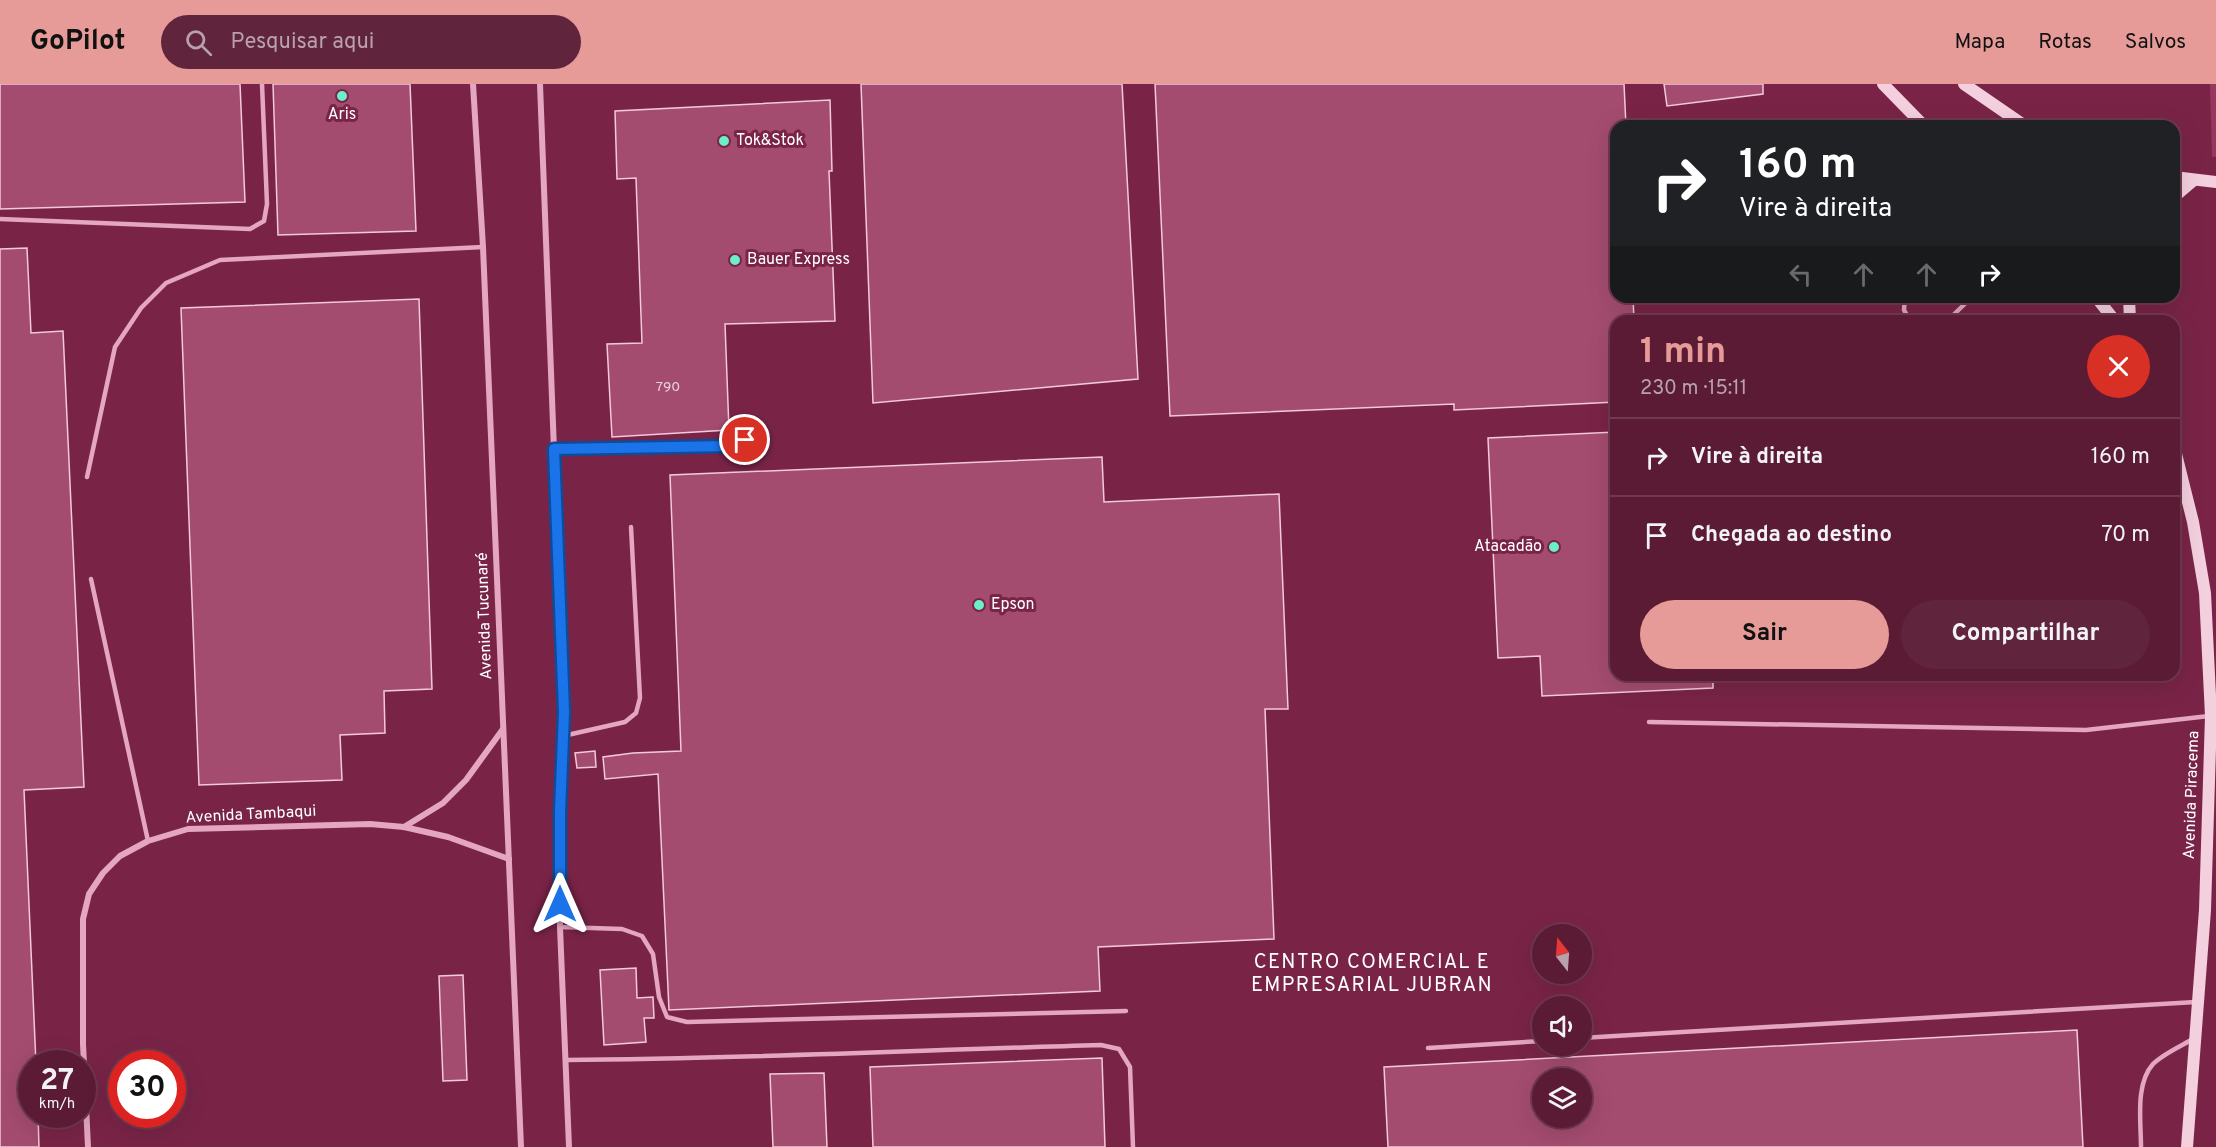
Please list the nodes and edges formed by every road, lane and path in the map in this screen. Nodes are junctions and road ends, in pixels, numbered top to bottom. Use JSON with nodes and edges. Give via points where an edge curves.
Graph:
{"nodes":[{"id":1,"x":262,"y":84,"type":"edge"},
{"id":2,"x":473,"y":84,"type":"edge"},
{"id":3,"x":540,"y":84,"type":"edge"},
{"id":4,"x":1883,"y":84,"type":"edge"},
{"id":5,"x":1964,"y":84,"type":"edge"},
{"id":6,"x":1918,"y":120,"type":"edge"},
{"id":7,"x":2016,"y":120,"type":"edge"},
{"id":8,"x":2180,"y":178,"type":"edge"},
{"id":9,"x":2194,"y":180,"type":"junction"},
{"id":10,"x":2216,"y":182,"type":"edge"},
{"id":11,"x":2180,"y":192,"type":"edge"},
{"id":12,"x":0,"y":219,"type":"edge"},
{"id":13,"x":483,"y":248,"type":"junction"},
{"id":14,"x":1966,"y":303,"type":"edge"},
{"id":15,"x":2101,"y":303,"type":"edge"},
{"id":16,"x":1953,"y":315,"type":"edge"},
{"id":17,"x":2110,"y":315,"type":"edge"},
{"id":18,"x":746,"y":425,"type":"dead end"},
{"id":19,"x":554,"y":449,"type":"junction"},
{"id":20,"x":2180,"y":468,"type":"edge"},
{"id":21,"x":87,"y":477,"type":"dead end"},
{"id":22,"x":631,"y":527,"type":"dead end"},
{"id":23,"x":91,"y":579,"type":"dead end"},
{"id":24,"x":2210,"y":594,"type":"edge"},
{"id":25,"x":2211,"y":716,"type":"junction"},
{"id":26,"x":1649,"y":722,"type":"dead end"},
{"id":27,"x":504,"y":729,"type":"junction"},
{"id":28,"x":563,"y":736,"type":"junction"},
{"id":29,"x":404,"y":827,"type":"junction"},
{"id":30,"x":148,"y":841,"type":"junction"},
{"id":31,"x":509,"y":859,"type":"junction"},
{"id":32,"x":560,"y":927,"type":"junction"},
{"id":33,"x":2198,"y":1001,"type":"junction"},
{"id":34,"x":1126,"y":1011,"type":"dead end"},
{"id":35,"x":1592,"y":1037,"type":"edge"},
{"id":36,"x":2196,"y":1037,"type":"junction"},
{"id":37,"x":1532,"y":1042,"type":"edge"},
{"id":38,"x":1428,"y":1047,"type":"dead end"},
{"id":39,"x":566,"y":1060,"type":"junction"},
{"id":40,"x":88,"y":1147,"type":"edge"},
{"id":41,"x":521,"y":1147,"type":"edge"},
{"id":42,"x":569,"y":1147,"type":"edge"},
{"id":43,"x":1133,"y":1147,"type":"edge"},
{"id":44,"x":2141,"y":1147,"type":"edge"},
{"id":45,"x":2187,"y":1147,"type":"edge"}],
"edges":[{"from":1,"to":12,"type":"lane","via":[[267,204],[264,221],[250,229]]},
{"from":2,"to":13,"type":"street","name":"Avenida Tucunaré"},
{"from":3,"to":19,"type":"street"},
{"from":4,"to":6,"type":"main road"},
{"from":5,"to":7,"type":"main road"},
{"from":8,"to":9,"type":"main road"},
{"from":9,"to":10,"type":"main road"},
{"from":9,"to":11,"type":"main road"},
{"from":13,"to":21,"type":"lane","via":[[220,260],[166,282],[141,308],[115,347]]},
{"from":13,"to":27,"type":"street","name":"Avenida Tucunaré"},
{"from":14,"to":16,"type":"lane"},
{"from":15,"to":17,"type":"main road"},
{"from":18,"to":19,"type":"lane","via":[[745,440],[732,446]]},
{"from":19,"to":28,"type":"street"},
{"from":20,"to":24,"type":"main road","name":"Avenida Piracema"},
{"from":22,"to":28,"type":"lane","via":[[640,698],[636,713],[625,722]]},
{"from":23,"to":30,"type":"lane"},
{"from":24,"to":25,"type":"main road","name":"Avenida Piracema"},
{"from":25,"to":26,"type":"lane","via":[[2086,730]]},
{"from":25,"to":33,"type":"main road","name":"Avenida Piracema"},
{"from":27,"to":29,"type":"street","via":[[466,780],[443,803]]},
{"from":27,"to":31,"type":"street","name":"Avenida Tucunaré"},
{"from":28,"to":32,"type":"street"},
{"from":29,"to":30,"type":"street","name":"Avenida Tambaqui","via":[[370,824],[188,829]]},
{"from":29,"to":31,"type":"street","name":"Avenida Tambaqui","via":[[448,837]]},
{"from":30,"to":40,"type":"street","name":"Avenida Tambaqui","via":[[120,856],[103,873],[90,894],[83,919]]},
{"from":31,"to":41,"type":"street","name":"Avenida Tucunaré"},
{"from":32,"to":34,"type":"lane","via":[[622,929],[642,936],[653,954],[659,997],[668,1017],[687,1022]]},
{"from":32,"to":39,"type":"street"},
{"from":33,"to":35,"type":"lane"},
{"from":33,"to":36,"type":"main road","name":"Avenida Piracema"},
{"from":36,"to":44,"type":"lane","via":[[2148,1070],[2142,1088]]},
{"from":36,"to":45,"type":"main road","name":"Avenida Piracema"},
{"from":37,"to":38,"type":"lane"},
{"from":39,"to":42,"type":"street"},
{"from":39,"to":43,"type":"lane","via":[[1101,1046],[1119,1049],[1130,1067]]}]}
